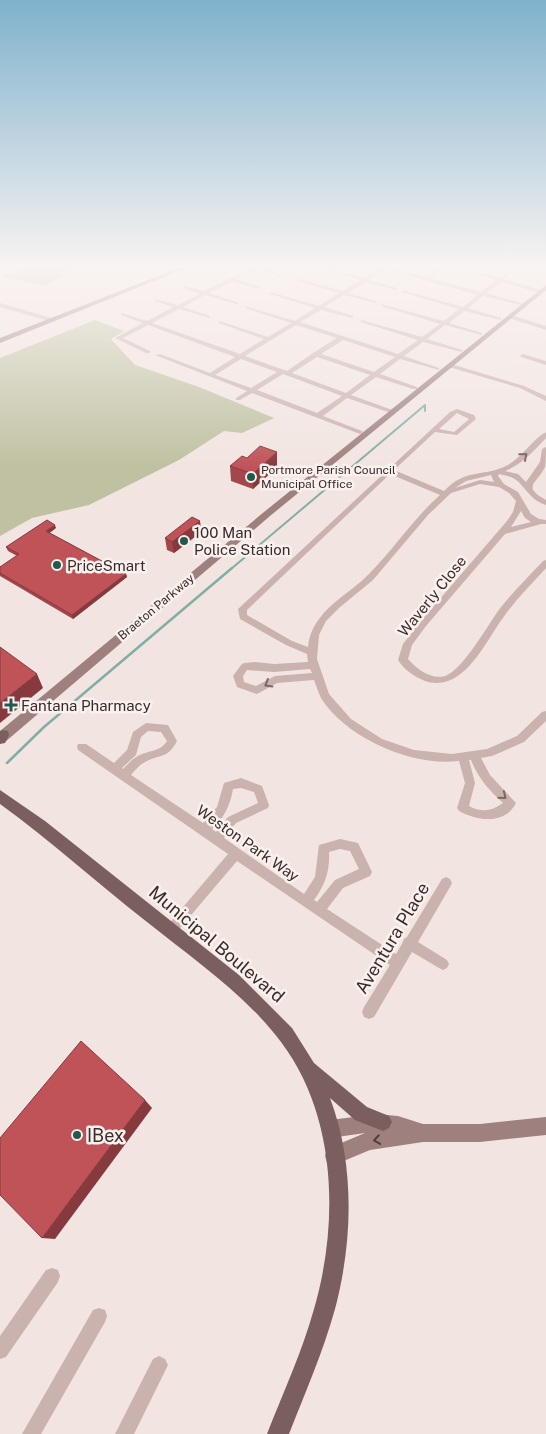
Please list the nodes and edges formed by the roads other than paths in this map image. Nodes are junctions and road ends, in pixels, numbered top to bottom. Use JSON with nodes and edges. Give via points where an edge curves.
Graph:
{"nodes":[{"id":1,"x":18,"y":334,"type":"edge"},
{"id":2,"x":126,"y":334,"type":"edge"},
{"id":3,"x":180,"y":334,"type":"edge"},
{"id":4,"x":255,"y":334,"type":"edge"},
{"id":5,"x":277,"y":334,"type":"edge"},
{"id":6,"x":329,"y":334,"type":"edge"},
{"id":7,"x":407,"y":334,"type":"edge"},
{"id":8,"x":430,"y":334,"type":"edge"},
{"id":9,"x":490,"y":334,"type":"edge"},
{"id":10,"x":342,"y":338,"type":"junction"},
{"id":11,"x":269,"y":339,"type":"junction"},
{"id":12,"x":423,"y":339,"type":"junction"},
{"id":13,"x":0,"y":341,"type":"edge"},
{"id":14,"x":460,"y":351,"type":"dead end"},
{"id":15,"x":148,"y":352,"type":"dead end"},
{"id":16,"x":316,"y":354,"type":"junction"},
{"id":17,"x":158,"y":355,"type":"dead end"},
{"id":18,"x":399,"y":356,"type":"junction"},
{"id":19,"x":523,"y":356,"type":"dead end"},
{"id":20,"x":241,"y":357,"type":"junction"},
{"id":21,"x":546,"y":363,"type":"edge"},
{"id":22,"x":451,"y":366,"type":"junction"},
{"id":23,"x":438,"y":369,"type":"dead end"},
{"id":24,"x":285,"y":372,"type":"junction"},
{"id":25,"x":210,"y":375,"type":"junction"},
{"id":26,"x":373,"y":375,"type":"junction"},
{"id":27,"x":522,"y":387,"type":"junction"},
{"id":28,"x":415,"y":388,"type":"dead end"},
{"id":29,"x":251,"y":391,"type":"junction"},
{"id":30,"x":546,"y":393,"type":"edge"},
{"id":31,"x":348,"y":395,"type":"junction"},
{"id":32,"x":238,"y":399,"type":"dead end"},
{"id":33,"x":546,"y":399,"type":"edge"},
{"id":34,"x":393,"y":412,"type":"junction"},
{"id":35,"x":318,"y":416,"type":"junction"},
{"id":36,"x":434,"y":430,"type":"junction"},
{"id":37,"x":360,"y":432,"type":"dead end"},
{"id":38,"x":546,"y":434,"type":"edge"},
{"id":39,"x":546,"y":450,"type":"edge"},
{"id":40,"x":389,"y":471,"type":"junction"},
{"id":41,"x":497,"y":472,"type":"junction"},
{"id":42,"x":499,"y":485,"type":"junction"},
{"id":43,"x":530,"y":489,"type":"junction"},
{"id":44,"x":445,"y":494,"type":"junction"},
{"id":45,"x":519,"y":503,"type":"junction"},
{"id":46,"x":546,"y":503,"type":"edge"},
{"id":47,"x":544,"y":521,"type":"edge"},
{"id":48,"x":502,"y":532,"type":"junction"},
{"id":49,"x":546,"y":563,"type":"edge"},
{"id":50,"x":311,"y":652,"type":"junction"},
{"id":51,"x":313,"y":666,"type":"junction"},
{"id":52,"x":315,"y":676,"type":"junction"},
{"id":53,"x":546,"y":715,"type":"edge"},
{"id":54,"x":1,"y":737,"type":"edge"},
{"id":55,"x":82,"y":747,"type":"dead end"},
{"id":56,"x":463,"y":758,"type":"junction"},
{"id":57,"x":475,"y":758,"type":"junction"},
{"id":58,"x":119,"y":773,"type":"junction"},
{"id":59,"x":0,"y":796,"type":"edge"},
{"id":60,"x":203,"y":829,"type":"junction"},
{"id":61,"x":217,"y":839,"type":"junction"},
{"id":62,"x":236,"y":854,"type":"junction"},
{"id":63,"x":446,"y":883,"type":"dead end"},
{"id":64,"x":306,"y":901,"type":"junction"},
{"id":65,"x":319,"y":910,"type":"junction"},
{"id":66,"x":171,"y":930,"type":"junction"},
{"id":67,"x":408,"y":943,"type":"junction"},
{"id":68,"x":398,"y":962,"type":"junction"},
{"id":69,"x":443,"y":964,"type":"dead end"},
{"id":70,"x":369,"y":1012,"type":"dead end"},
{"id":71,"x":309,"y":1069,"type":"junction"},
{"id":72,"x":383,"y":1122,"type":"junction"},
{"id":73,"x":546,"y":1126,"type":"edge"},
{"id":74,"x":330,"y":1129,"type":"junction"},
{"id":75,"x":423,"y":1133,"type":"junction"},
{"id":76,"x":334,"y":1156,"type":"junction"},
{"id":77,"x":52,"y":1276,"type":"dead end"},
{"id":78,"x":99,"y":1316,"type":"dead end"},
{"id":79,"x":0,"y":1351,"type":"edge"},
{"id":80,"x":160,"y":1365,"type":"dead end"},
{"id":81,"x":30,"y":1434,"type":"edge"},
{"id":82,"x":124,"y":1434,"type":"edge"},
{"id":83,"x":278,"y":1434,"type":"edge"}],
"edges":[{"from":1,"to":13,"type":"street"},
{"from":2,"to":15,"type":"street","via":[[118,338]]},
{"from":3,"to":20,"type":"street"},
{"from":4,"to":11,"type":"street"},
{"from":5,"to":11,"type":"street"},
{"from":6,"to":10,"type":"street"},
{"from":7,"to":12,"type":"street"},
{"from":8,"to":12,"type":"street"},
{"from":9,"to":22,"type":"street","name":"Braeton Parkway"},
{"from":10,"to":16,"type":"street"},
{"from":10,"to":18,"type":"street"},
{"from":11,"to":20,"type":"street"},
{"from":12,"to":14,"type":"street"},
{"from":12,"to":18,"type":"street"},
{"from":16,"to":24,"type":"street"},
{"from":16,"to":26,"type":"street"},
{"from":17,"to":25,"type":"street"},
{"from":18,"to":23,"type":"street"},
{"from":18,"to":26,"type":"street"},
{"from":19,"to":21,"type":"street"},
{"from":20,"to":24,"type":"street"},
{"from":20,"to":25,"type":"street"},
{"from":22,"to":27,"type":"street"},
{"from":22,"to":34,"type":"street","name":"Braeton Parkway"},
{"from":24,"to":29,"type":"street"},
{"from":24,"to":31,"type":"street"},
{"from":25,"to":29,"type":"street"},
{"from":26,"to":28,"type":"street"},
{"from":26,"to":31,"type":"street"},
{"from":27,"to":30,"type":"street"},
{"from":27,"to":33,"type":"street"},
{"from":29,"to":32,"type":"street"},
{"from":29,"to":35,"type":"street"},
{"from":31,"to":34,"type":"street"},
{"from":31,"to":35,"type":"street"},
{"from":34,"to":54,"type":"street","name":"Braeton Parkway"},
{"from":35,"to":37,"type":"street"},
{"from":36,"to":36,"type":"street","via":[[457,411],[473,419],[454,434]]},
{"from":36,"to":40,"type":"street"},
{"from":41,"to":38,"type":"street","one_way":true,"via":[[519,460]]},
{"from":39,"to":43,"type":"street","via":[[544,462],[531,477]]},
{"from":40,"to":44,"type":"street"},
{"from":40,"to":50,"type":"street","via":[[242,609],[243,617],[255,625]]},
{"from":41,"to":42,"type":"street","via":[[494,476]]},
{"from":41,"to":43,"type":"street","via":[[515,476]]},
{"from":41,"to":44,"type":"street","via":[[459,481]]},
{"from":42,"to":44,"type":"street","via":[[480,482]]},
{"from":42,"to":45,"type":"street","via":[[516,494]]},
{"from":43,"to":46,"type":"street"},
{"from":44,"to":50,"type":"street","via":[[417,521],[403,543],[369,579],[330,610],[316,629]]},
{"from":45,"to":47,"type":"street","via":[[524,512]]},
{"from":45,"to":48,"type":"street","name":"Waverly Close","via":[[517,512]]},
{"from":47,"to":48,"type":"street"},
{"from":48,"to":49,"type":"street","name":"Waverly Close","via":[[408,644],[403,660],[412,672],[440,680],[452,676]]},
{"from":50,"to":51,"type":"street"},
{"from":51,"to":52,"type":"street"},
{"from":52,"to":51,"type":"street","one_way":true,"via":[[275,680],[257,690],[240,684],[238,676],[244,667]]},
{"from":52,"to":56,"type":"street","via":[[328,702],[351,724],[373,738],[405,753],[442,759]]},
{"from":53,"to":57,"type":"street","via":[[511,746]]},
{"from":55,"to":58,"type":"street","name":"Weston Park Way"},
{"from":56,"to":57,"type":"street"},
{"from":57,"to":56,"type":"street","one_way":true,"via":[[490,786],[511,803],[488,817],[463,808],[470,783]]},
{"from":58,"to":58,"type":"street","via":[[139,760],[169,749],[172,741],[164,728],[146,726],[137,735],[132,752]]},
{"from":58,"to":60,"type":"street","name":"Weston Park Way"},
{"from":59,"to":66,"type":"main road","name":"Municipal Boulevard"},
{"from":60,"to":61,"type":"street","name":"Weston Park Way"},
{"from":60,"to":61,"type":"street","via":[[225,806],[228,786],[241,783],[258,789],[264,804],[232,820]]},
{"from":61,"to":62,"type":"street","name":"Weston Park Way"},
{"from":62,"to":64,"type":"street","name":"Weston Park Way"},
{"from":62,"to":66,"type":"street"},
{"from":63,"to":67,"type":"street","name":"Aventura Place"},
{"from":64,"to":65,"type":"street","name":"Weston Park Way"},
{"from":64,"to":65,"type":"street","via":[[321,883],[324,850],[340,844],[354,847],[366,872],[339,884]]},
{"from":65,"to":68,"type":"street","name":"Weston Park Way"},
{"from":66,"to":71,"type":"main road","name":"Municipal Boulevard","via":[[283,1030]]},
{"from":67,"to":68,"type":"street","name":"Aventura Place"},
{"from":67,"to":69,"type":"street"},
{"from":68,"to":70,"type":"street","name":"Aventura Place"},
{"from":71,"to":72,"type":"main road","via":[[362,1114]]},
{"from":71,"to":74,"type":"main road","name":"Municipal Boulevard"},
{"from":72,"to":74,"type":"street"},
{"from":72,"to":75,"type":"street","via":[[402,1124]]},
{"from":73,"to":75,"type":"street","via":[[480,1133]]},
{"from":74,"to":76,"type":"main road","name":"Municipal Boulevard"},
{"from":75,"to":76,"type":"street","one_way":true,"via":[[370,1141]]},
{"from":76,"to":83,"type":"main road","name":"Municipal Boulevard","via":[[338,1191],[334,1261],[325,1307]]},
{"from":77,"to":79,"type":"street"},
{"from":78,"to":81,"type":"street"},
{"from":80,"to":82,"type":"street"}]}
